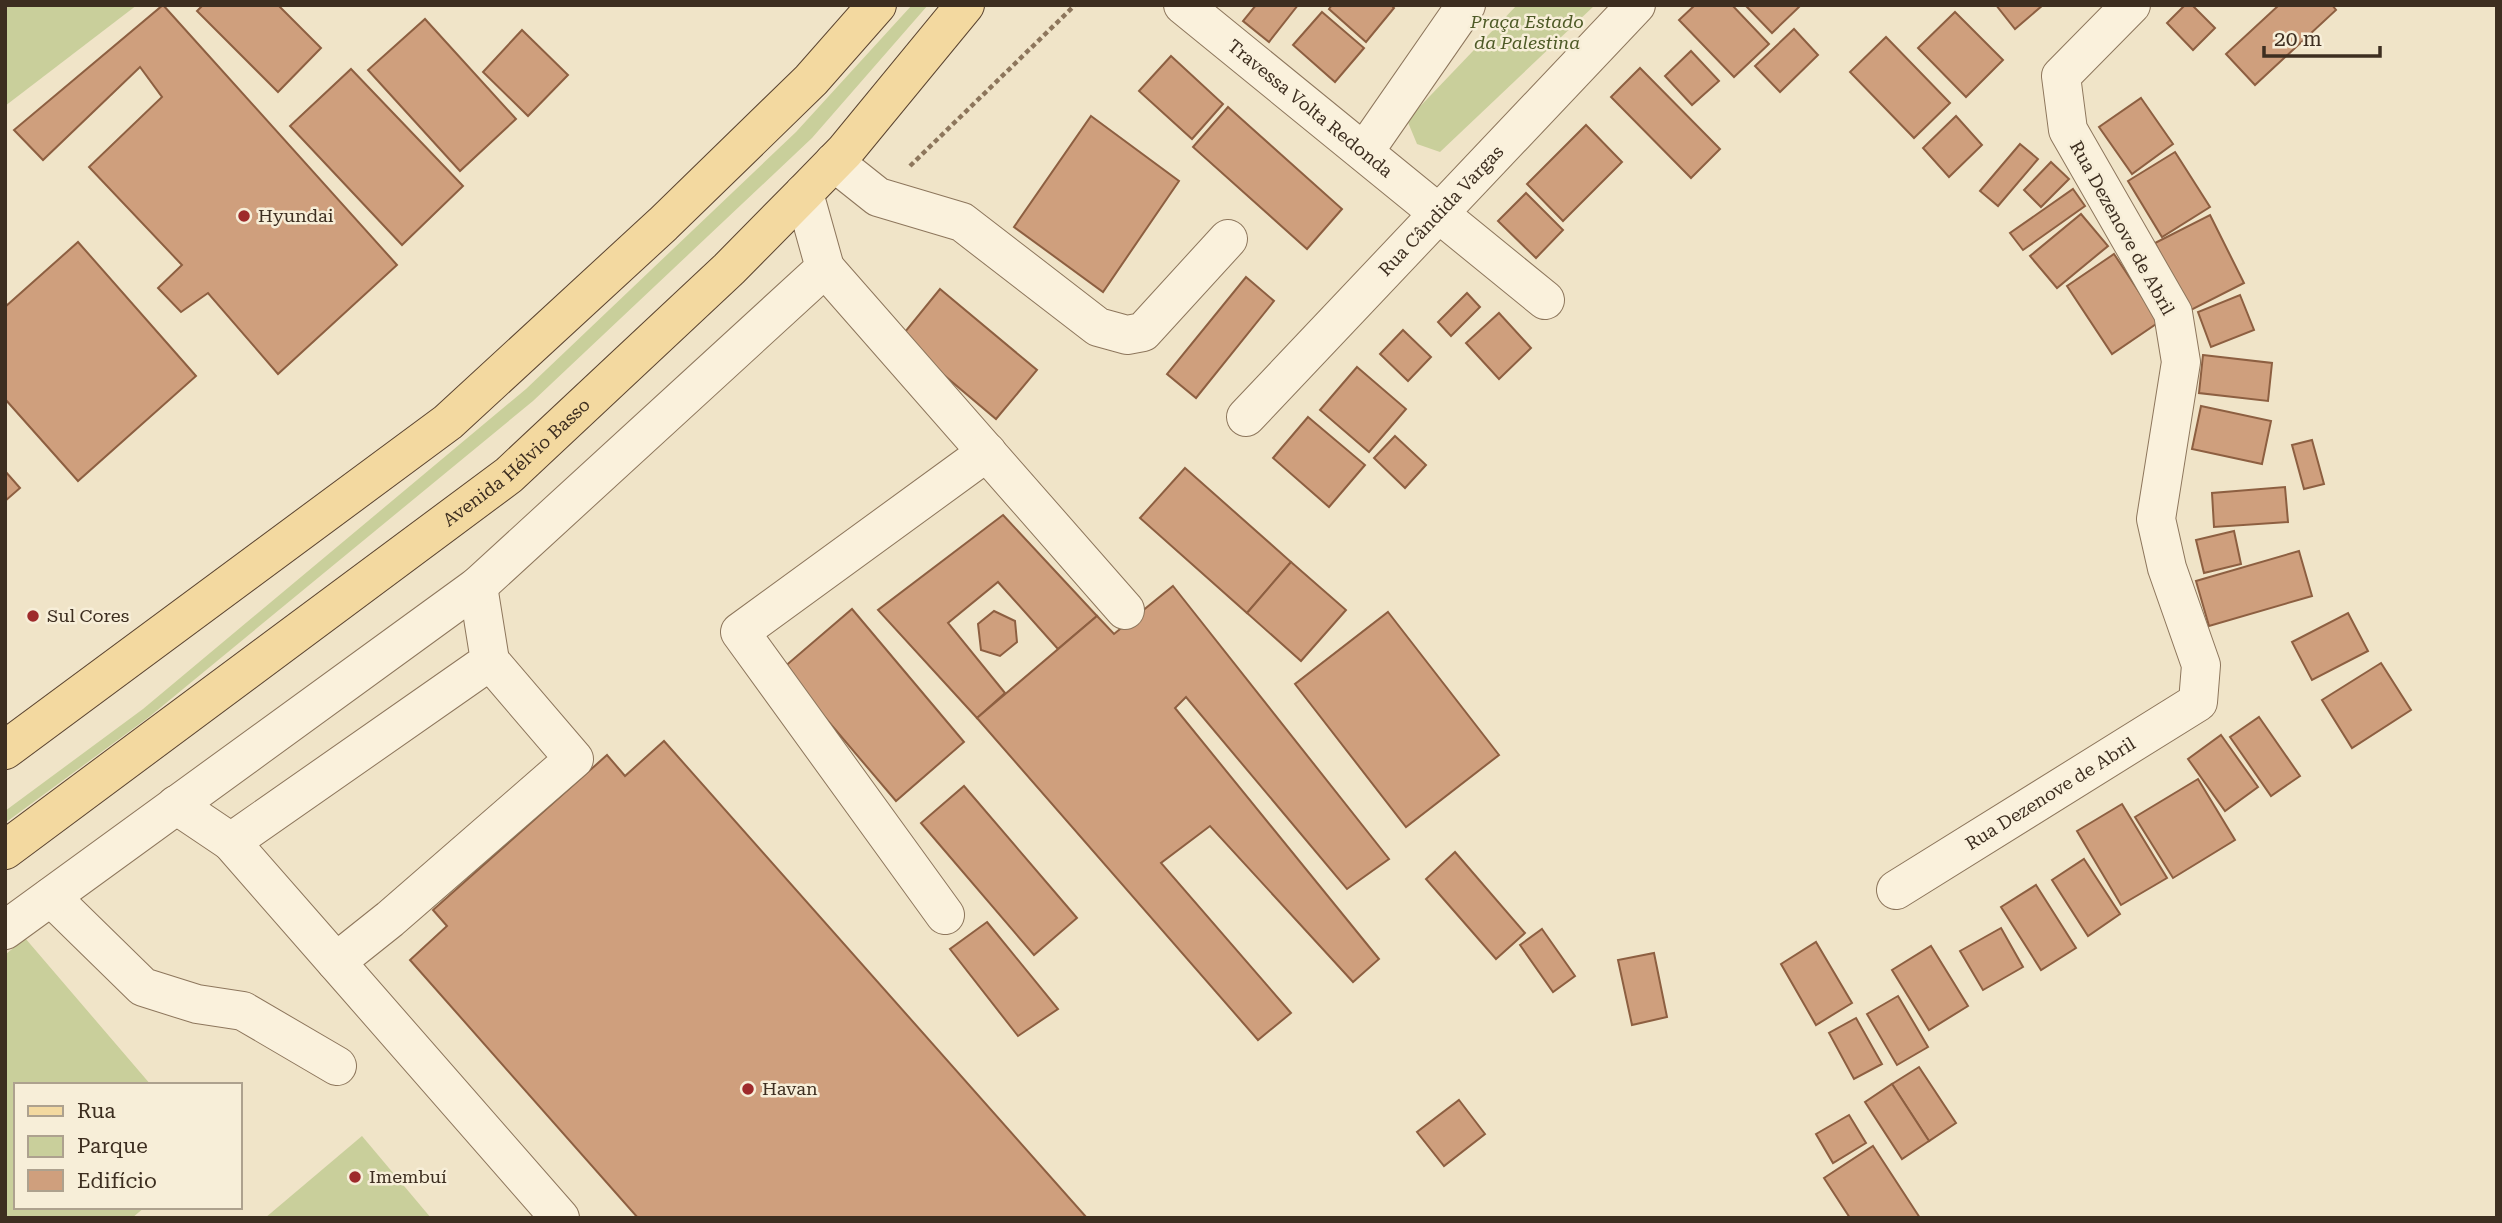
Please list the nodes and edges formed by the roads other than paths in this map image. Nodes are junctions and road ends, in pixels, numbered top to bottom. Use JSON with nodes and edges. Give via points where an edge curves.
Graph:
{"nodes":[{"id":1,"x":877,"y":5,"type":"edge"},
{"id":2,"x":965,"y":5,"type":"edge"},
{"id":3,"x":1183,"y":5,"type":"edge"},
{"id":4,"x":1466,"y":5,"type":"edge"},
{"id":5,"x":1636,"y":5,"type":"edge"},
{"id":6,"x":2131,"y":5,"type":"edge"},
{"id":7,"x":1364,"y":152,"type":"junction"},
{"id":8,"x":834,"y":162,"type":"junction"},
{"id":9,"x":804,"y":193,"type":"junction"},
{"id":10,"x":1438,"y":213,"type":"junction"},
{"id":11,"x":1228,"y":239,"type":"dead end"},
{"id":12,"x":825,"y":268,"type":"junction"},
{"id":13,"x":1545,"y":300,"type":"dead end"},
{"id":14,"x":1246,"y":417,"type":"dead end"},
{"id":15,"x":987,"y":452,"type":"junction"},
{"id":16,"x":478,"y":586,"type":"junction"},
{"id":17,"x":1125,"y":610,"type":"dead end"},
{"id":18,"x":490,"y":661,"type":"junction"},
{"id":19,"x":5,"y":750,"type":"edge"},
{"id":20,"x":176,"y":806,"type":"junction"},
{"id":21,"x":231,"y":842,"type":"junction"},
{"id":22,"x":5,"y":850,"type":"edge"},
{"id":23,"x":1895,"y":890,"type":"dead end"},
{"id":24,"x":51,"y":897,"type":"junction"},
{"id":25,"x":945,"y":915,"type":"dead end"},
{"id":26,"x":5,"y":930,"type":"edge"},
{"id":27,"x":336,"y":962,"type":"junction"},
{"id":28,"x":337,"y":1066,"type":"dead end"},
{"id":29,"x":560,"y":1218,"type":"edge"}],
"edges":[{"from":1,"to":19,"type":"main road","via":[[811,80],[448,422]]},
{"from":2,"to":8,"type":"main road","name":"Avenida Hélvio Basso"},
{"from":3,"to":7,"type":"street","name":"Travessa Volta Redonda"},
{"from":4,"to":7,"type":"street"},
{"from":5,"to":10,"type":"street","name":"Rua Cândida Vargas"},
{"from":6,"to":23,"type":"street","name":"Rua Dezenove de Abril","via":[[2061,76],[2068,130],[2173,313],[2181,362],[2156,519],[2167,568],[2201,665],[2198,702]]},
{"from":7,"to":10,"type":"street","name":"Travessa Volta Redonda"},
{"from":8,"to":9,"type":"main road","name":"Avenida Hélvio Basso"},
{"from":8,"to":11,"type":"street","via":[[878,197],[962,222],[1098,327],[1127,335],[1143,332]]},
{"from":9,"to":12,"type":"street"},
{"from":9,"to":22,"type":"main road","name":"Avenida Hélvio Basso","via":[[509,475]]},
{"from":10,"to":13,"type":"street","name":"Travessa Volta Redonda"},
{"from":10,"to":14,"type":"street","name":"Rua Cândida Vargas"},
{"from":12,"to":15,"type":"street"},
{"from":12,"to":16,"type":"street"},
{"from":15,"to":17,"type":"street"},
{"from":15,"to":25,"type":"street","via":[[740,632]]},
{"from":16,"to":18,"type":"street"},
{"from":16,"to":20,"type":"street"},
{"from":18,"to":21,"type":"street"},
{"from":18,"to":27,"type":"street","via":[[574,759]]},
{"from":20,"to":21,"type":"street"},
{"from":20,"to":24,"type":"street"},
{"from":21,"to":27,"type":"street"},
{"from":24,"to":26,"type":"street"},
{"from":24,"to":28,"type":"street","via":[[143,987],[197,1004],[243,1011]]},
{"from":27,"to":29,"type":"street"}]}
